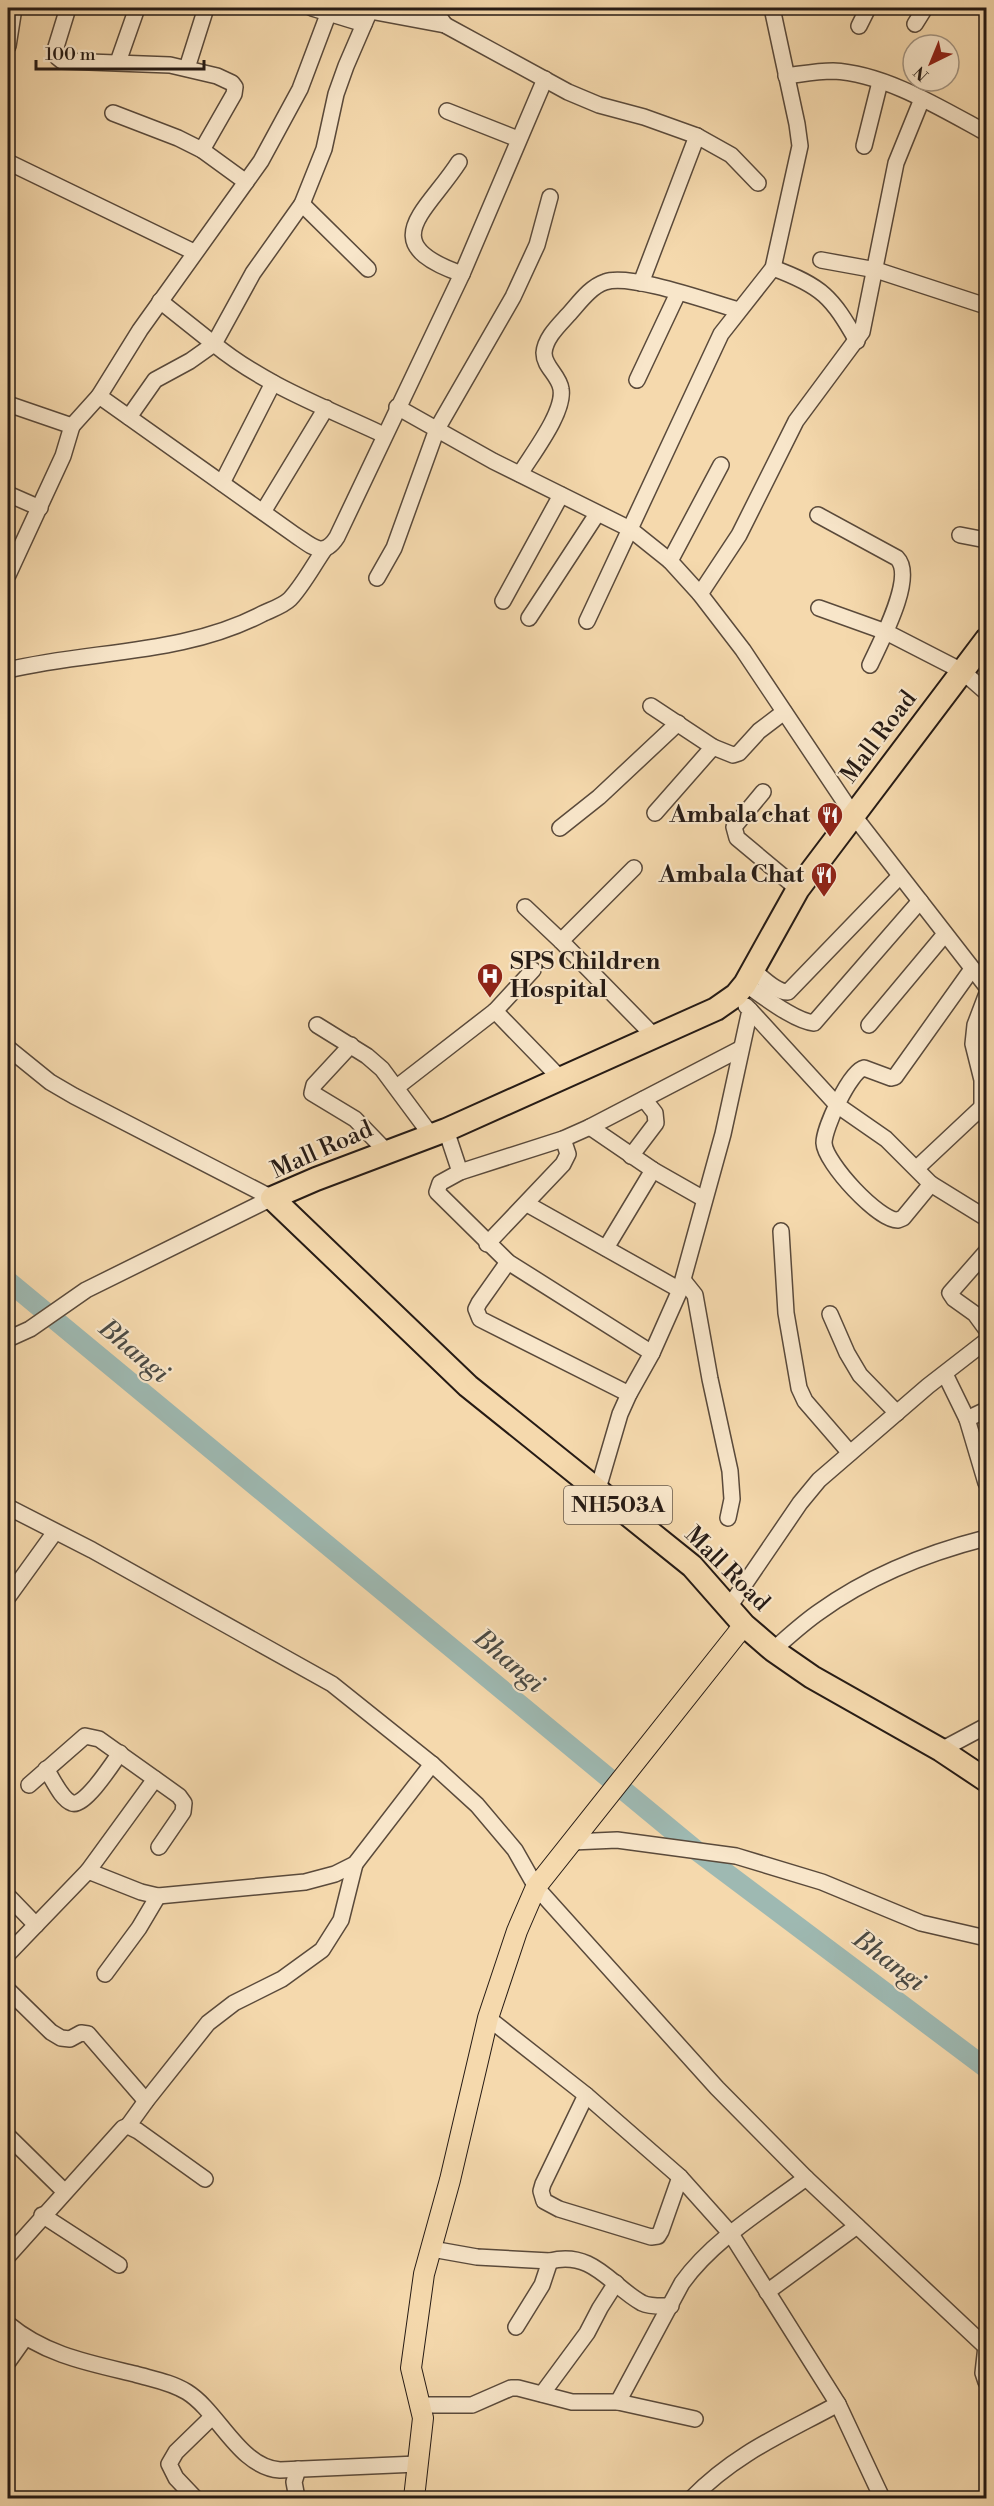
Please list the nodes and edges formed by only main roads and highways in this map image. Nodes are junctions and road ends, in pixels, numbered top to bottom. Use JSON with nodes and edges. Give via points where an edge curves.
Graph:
{"nodes":[{"id":1,"x":987,"y":640,"type":"edge"},
{"id":2,"x":744,"y":1625,"type":"junction"},
{"id":3,"x":987,"y":1780,"type":"edge"},
{"id":4,"x":414,"y":2499,"type":"edge"}],
"edges":[{"from":1,"to":2,"type":"highway","name":"Mall Road","number":"NH503A","via":[[798,889],[746,990],[716,1009],[561,1079],[272,1198],[468,1386],[692,1566]]},
{"from":2,"to":3,"type":"highway","name":"Mall Road","number":"NH503A","via":[[812,1677]]},
{"from":2,"to":4,"type":"main road","via":[[536,1887],[517,1930],[488,2019],[424,2274],[411,2368],[421,2405],[422,2428]]}]}
